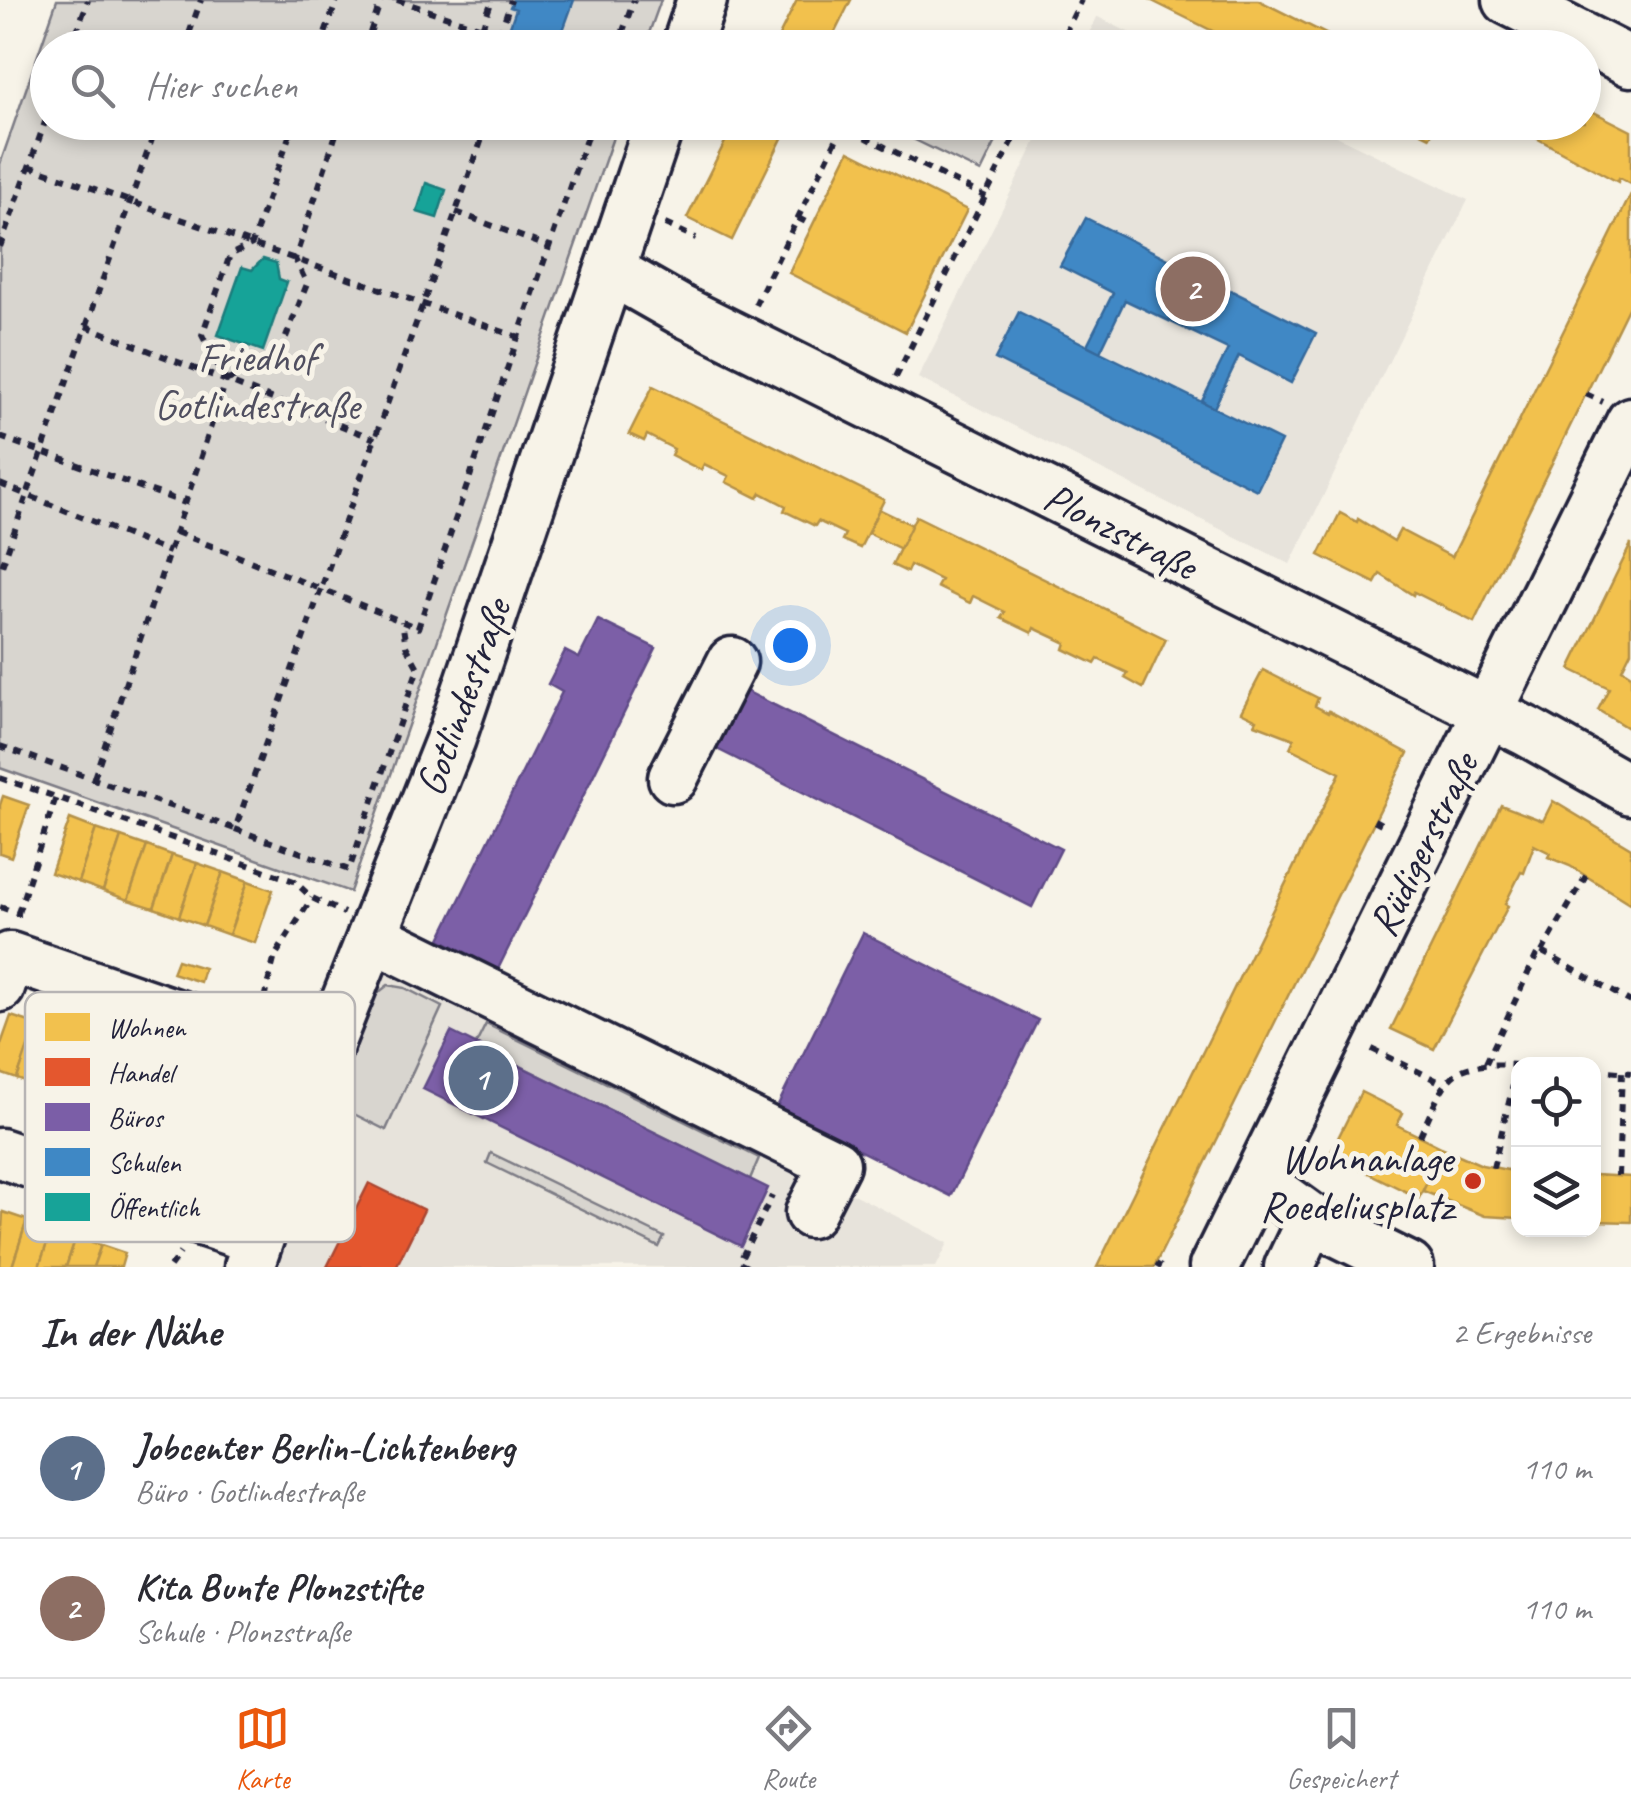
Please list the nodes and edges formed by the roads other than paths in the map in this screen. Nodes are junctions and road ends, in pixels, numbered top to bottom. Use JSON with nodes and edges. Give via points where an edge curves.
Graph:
{"nodes":[{"id":1,"x":702,"y":0,"type":"edge"},
{"id":2,"x":1508,"y":0,"type":"edge"},
{"id":3,"x":692,"y":30,"type":"edge"},
{"id":4,"x":1568,"y":30,"type":"edge"},
{"id":5,"x":1601,"y":47,"type":"edge"},
{"id":6,"x":1631,"y":62,"type":"edge"},
{"id":7,"x":654,"y":140,"type":"edge"},
{"id":8,"x":610,"y":270,"type":"junction"},
{"id":9,"x":1631,"y":422,"type":"edge"},
{"id":10,"x":732,"y":662,"type":"dead end"},
{"id":11,"x":1488,"y":712,"type":"junction"},
{"id":12,"x":673,"y":778,"type":"dead end"},
{"id":13,"x":1631,"y":790,"type":"edge"},
{"id":14,"x":374,"y":932,"type":"junction"},
{"id":15,"x":0,"y":987,"type":"edge"},
{"id":16,"x":112,"y":992,"type":"edge"},
{"id":17,"x":350,"y":992,"type":"edge"},
{"id":18,"x":0,"y":1153,"type":"edge"},
{"id":19,"x":25,"y":1163,"type":"edge"},
{"id":20,"x":1258,"y":1180,"type":"junction"},
{"id":21,"x":810,"y":1212,"type":"dead end"},
{"id":22,"x":1312,"y":1219,"type":"junction"},
{"id":23,"x":224,"y":1242,"type":"edge"},
{"id":24,"x":254,"y":1254,"type":"edge"},
{"id":25,"x":1214,"y":1267,"type":"edge"},
{"id":26,"x":1289,"y":1267,"type":"edge"},
{"id":27,"x":1409,"y":1267,"type":"edge"}],
"edges":[{"from":1,"to":3,"type":"street"},
{"from":2,"to":4,"type":"street"},
{"from":5,"to":6,"type":"street"},
{"from":7,"to":8,"type":"street","name":"Gotlindestraße"},
{"from":8,"to":11,"type":"street","name":"Plonzstraße"},
{"from":8,"to":14,"type":"street","name":"Gotlindestraße","via":[[451,738]]},
{"from":9,"to":11,"type":"street","name":"Rüdigerstraße"},
{"from":10,"to":12,"type":"street"},
{"from":11,"to":13,"type":"street","name":"Plonzstraße"},
{"from":11,"to":20,"type":"street","name":"Rüdigerstraße"},
{"from":14,"to":17,"type":"street","name":"Gotlindestraße"},
{"from":14,"to":21,"type":"street","via":[[834,1164]]},
{"from":15,"to":16,"type":"street","via":[[10,957]]},
{"from":18,"to":19,"type":"street"},
{"from":20,"to":22,"type":"street"},
{"from":20,"to":25,"type":"street","name":"Rüdigerstraße"},
{"from":22,"to":26,"type":"street"},
{"from":22,"to":27,"type":"street"},
{"from":23,"to":24,"type":"street"}]}
